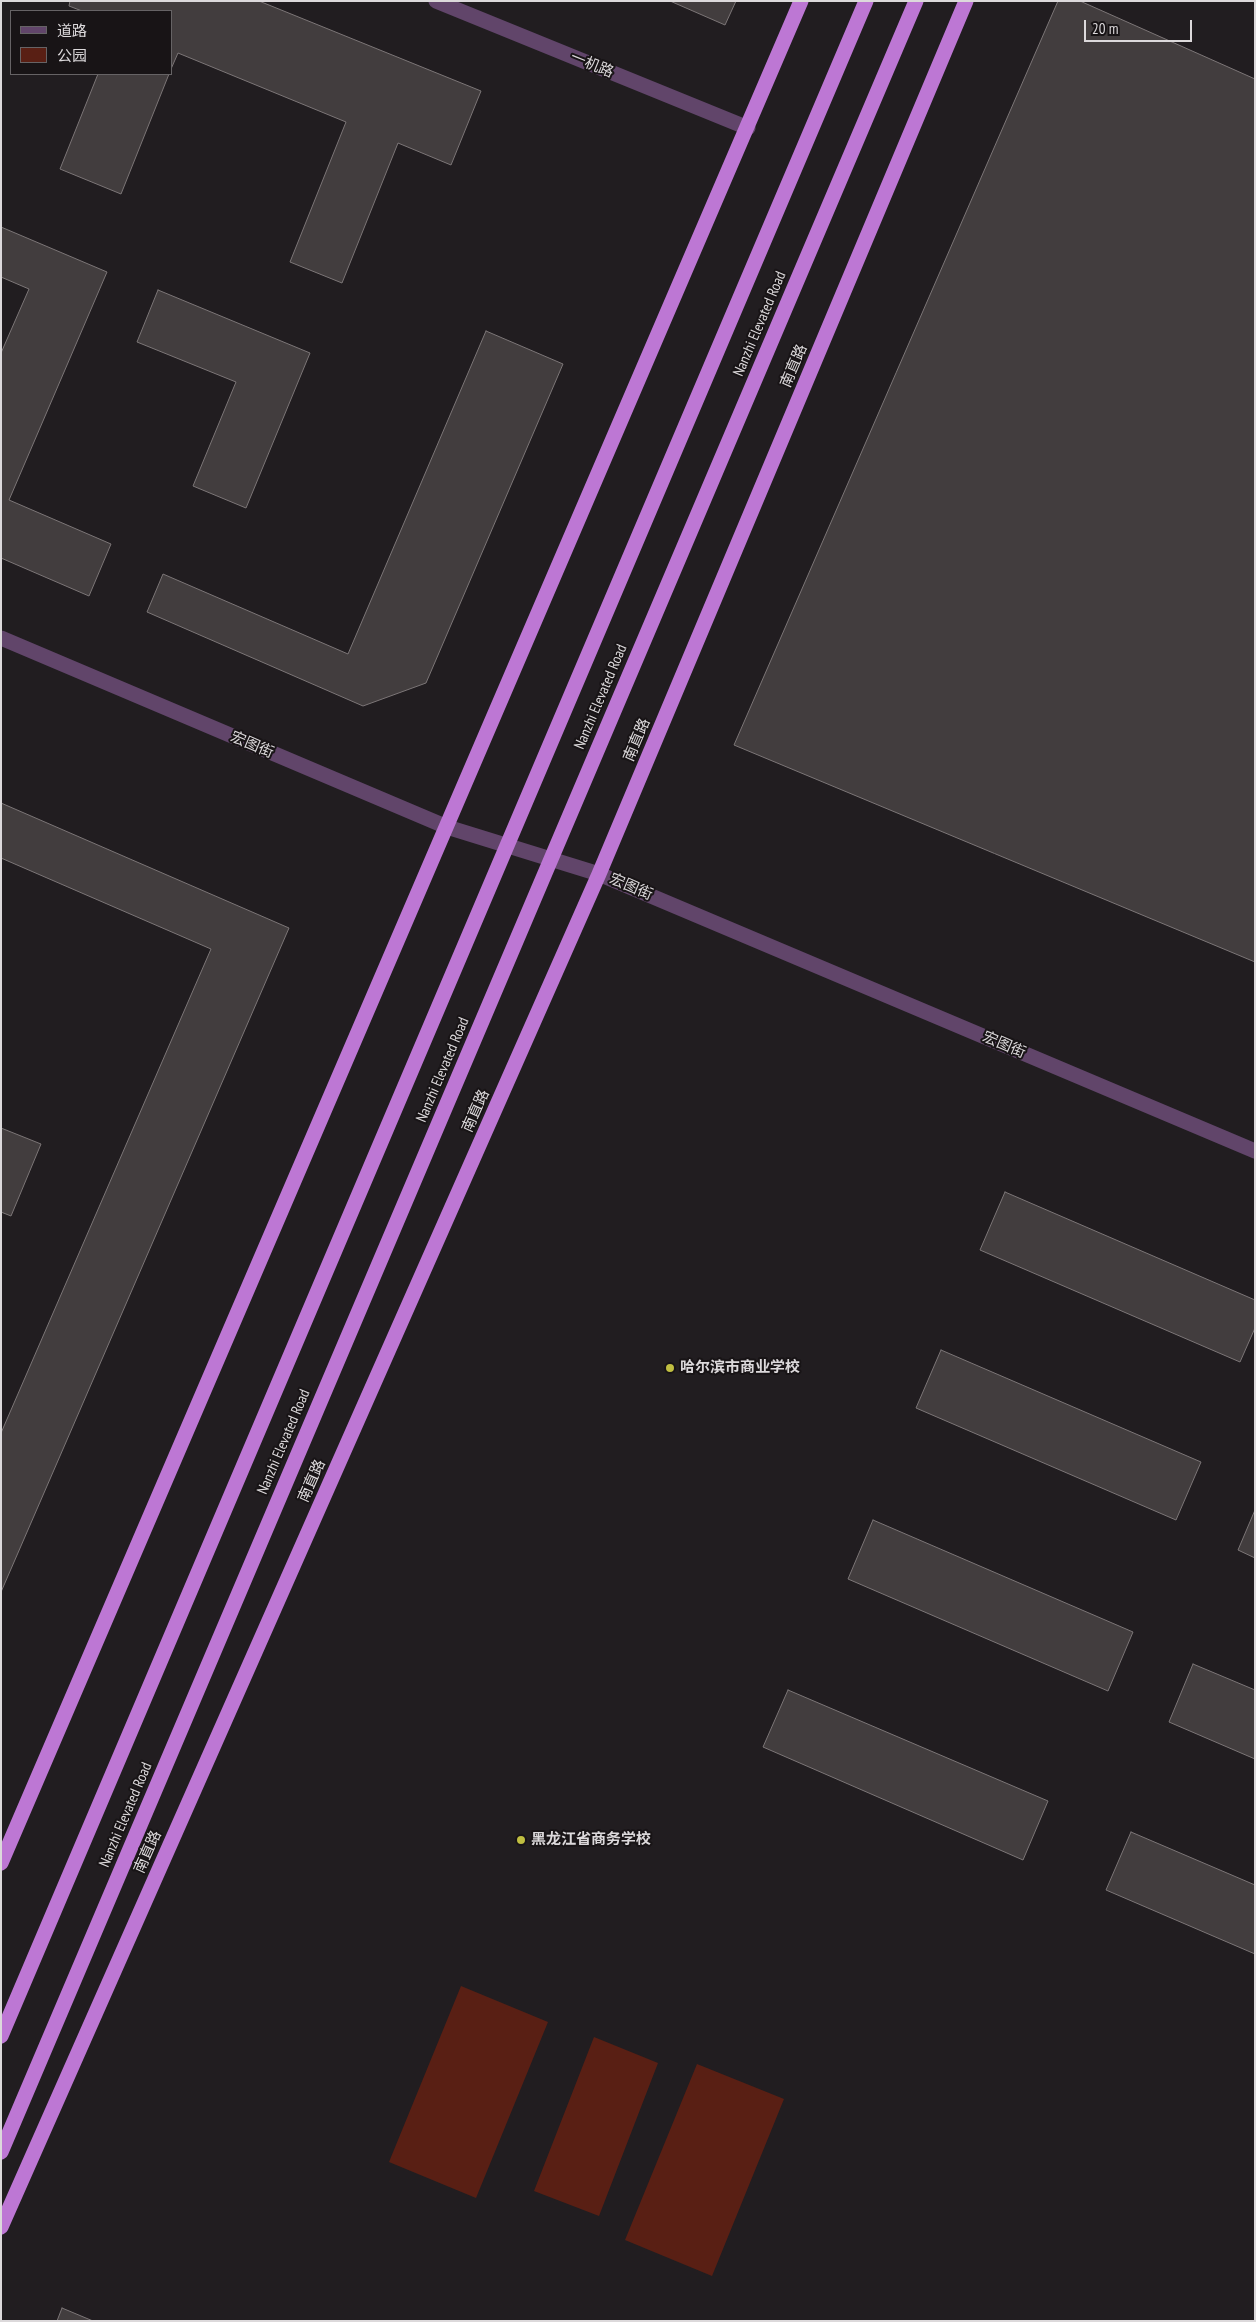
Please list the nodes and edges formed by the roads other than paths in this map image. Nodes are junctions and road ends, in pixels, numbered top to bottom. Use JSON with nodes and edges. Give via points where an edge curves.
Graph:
{"nodes":[{"id":1,"x":436,"y":1,"type":"edge"},
{"id":2,"x":801,"y":1,"type":"edge"},
{"id":3,"x":866,"y":1,"type":"edge"},
{"id":4,"x":916,"y":1,"type":"edge"},
{"id":5,"x":966,"y":1,"type":"edge"},
{"id":6,"x":748,"y":128,"type":"junction"},
{"id":7,"x":1,"y":638,"type":"edge"},
{"id":8,"x":447,"y":827,"type":"junction"},
{"id":9,"x":599,"y":874,"type":"junction"},
{"id":10,"x":1255,"y":1151,"type":"edge"},
{"id":11,"x":1,"y":1863,"type":"edge"},
{"id":12,"x":1,"y":2036,"type":"edge"},
{"id":13,"x":1,"y":2152,"type":"edge"},
{"id":14,"x":1,"y":2228,"type":"edge"}],
"edges":[{"from":1,"to":6,"type":"street","name":"一机路"},
{"from":2,"to":6,"type":"highway"},
{"from":3,"to":12,"type":"highway","name":"Nanzhi Elevated Road"},
{"from":4,"to":13,"type":"highway","name":"Nanzhi Elevated Road"},
{"from":5,"to":9,"type":"highway","name":"南直路"},
{"from":6,"to":8,"type":"highway"},
{"from":7,"to":8,"type":"street","name":"宏图街"},
{"from":8,"to":9,"type":"street","name":"宏图街"},
{"from":8,"to":11,"type":"highway"},
{"from":9,"to":10,"type":"street","name":"宏图街"},
{"from":9,"to":14,"type":"highway","name":"南直路"}]}
